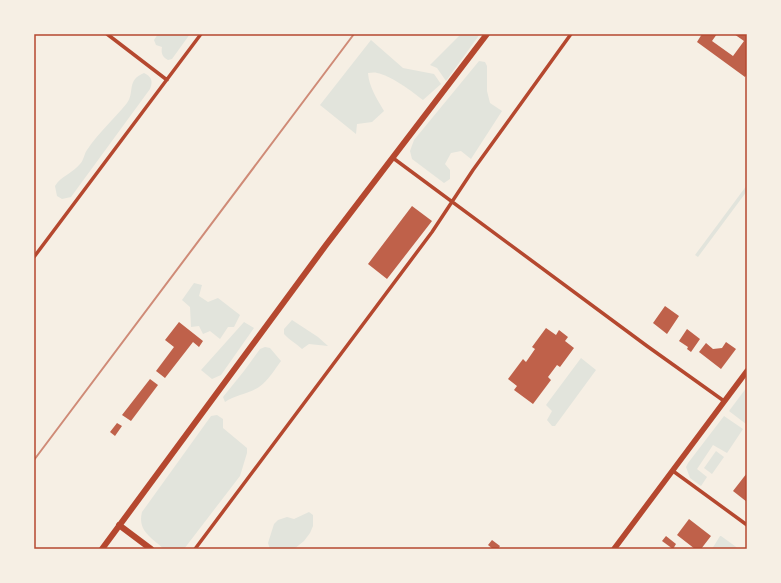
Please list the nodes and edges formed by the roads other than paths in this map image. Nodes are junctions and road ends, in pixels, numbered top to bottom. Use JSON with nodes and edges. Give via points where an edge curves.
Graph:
{"nodes":[{"id":1,"x":107,"y":34,"type":"edge"},
{"id":2,"x":201,"y":34,"type":"edge"},
{"id":3,"x":487,"y":34,"type":"edge"},
{"id":4,"x":571,"y":34,"type":"edge"},
{"id":5,"x":167,"y":80,"type":"junction"},
{"id":6,"x":393,"y":158,"type":"junction"},
{"id":7,"x":452,"y":201,"type":"junction"},
{"id":8,"x":34,"y":257,"type":"edge"},
{"id":9,"x":747,"y":371,"type":"edge"},
{"id":10,"x":724,"y":401,"type":"junction"},
{"id":11,"x":673,"y":471,"type":"junction"},
{"id":12,"x":119,"y":525,"type":"junction"},
{"id":13,"x":747,"y":525,"type":"edge"},
{"id":14,"x":102,"y":549,"type":"edge"},
{"id":15,"x":151,"y":549,"type":"edge"},
{"id":16,"x":194,"y":549,"type":"edge"},
{"id":17,"x":614,"y":549,"type":"edge"}],
"edges":[{"from":1,"to":5,"type":"street"},
{"from":2,"to":5,"type":"street"},
{"from":3,"to":6,"type":"main road"},
{"from":4,"to":7,"type":"street"},
{"from":5,"to":8,"type":"street"},
{"from":6,"to":7,"type":"street"},
{"from":6,"to":12,"type":"main road"},
{"from":7,"to":10,"type":"street"},
{"from":7,"to":16,"type":"street","via":[[432,232]]},
{"from":9,"to":10,"type":"main road"},
{"from":10,"to":11,"type":"main road"},
{"from":11,"to":13,"type":"street"},
{"from":11,"to":17,"type":"main road"},
{"from":12,"to":14,"type":"main road"},
{"from":12,"to":15,"type":"main road"}]}
